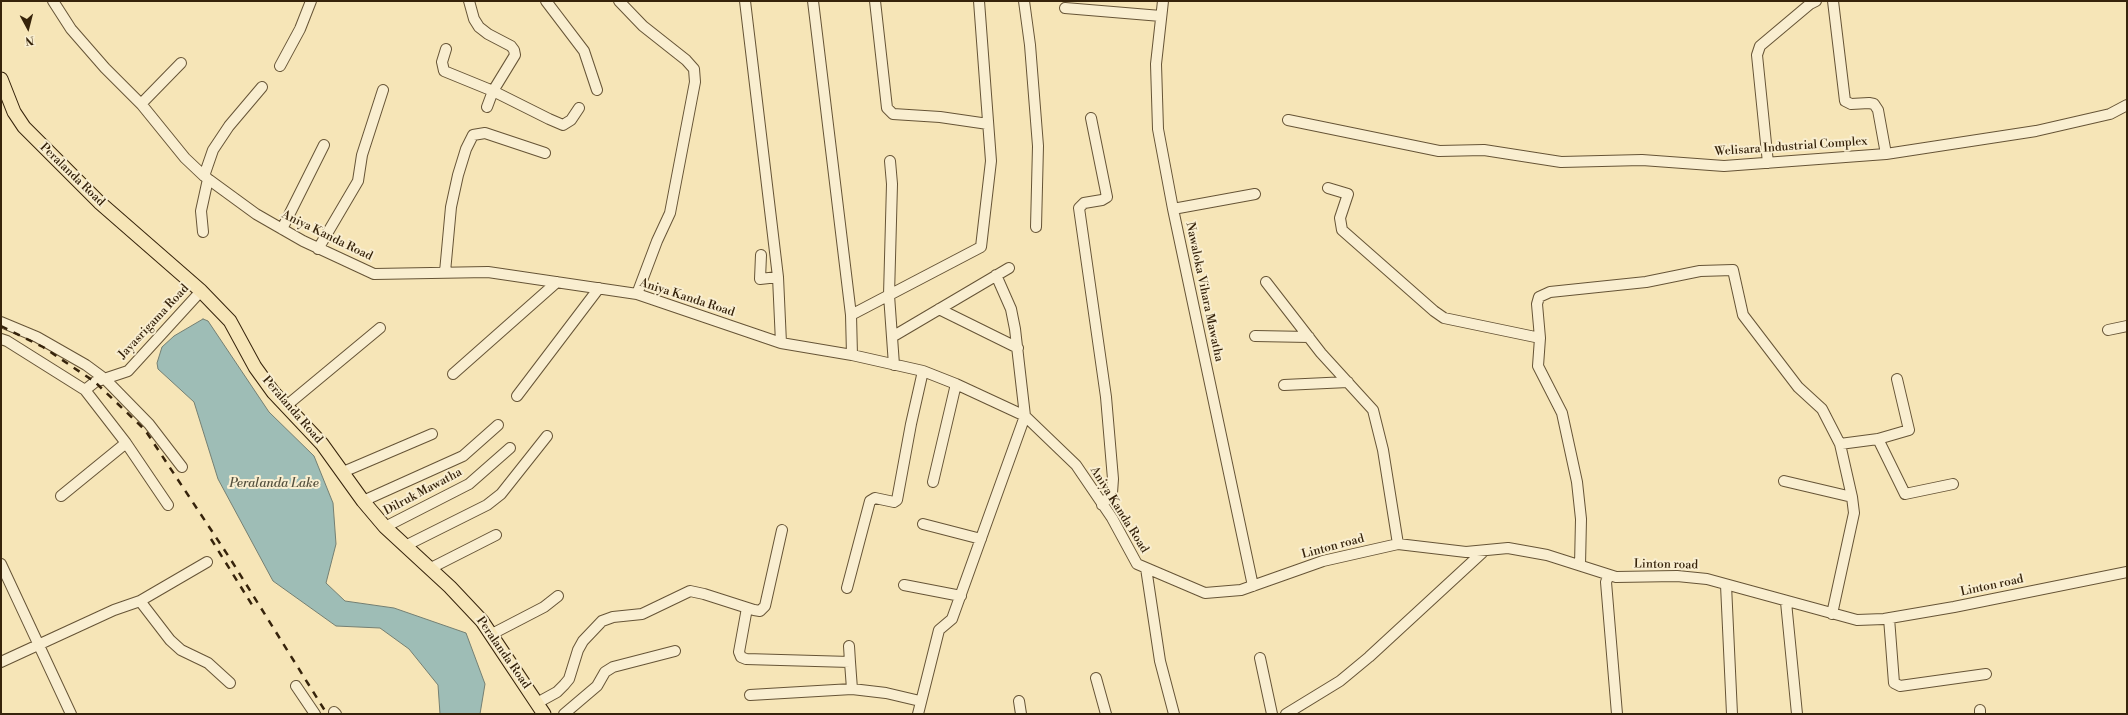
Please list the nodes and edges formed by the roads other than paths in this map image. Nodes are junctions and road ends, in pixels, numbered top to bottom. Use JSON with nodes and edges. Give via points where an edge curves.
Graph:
{"nodes":[{"id":1,"x":53,"y":1,"type":"edge"},
{"id":2,"x":311,"y":1,"type":"edge"},
{"id":3,"x":469,"y":1,"type":"edge"},
{"id":4,"x":546,"y":1,"type":"edge"},
{"id":5,"x":619,"y":1,"type":"edge"},
{"id":6,"x":745,"y":1,"type":"edge"},
{"id":7,"x":813,"y":1,"type":"edge"},
{"id":8,"x":875,"y":1,"type":"edge"},
{"id":9,"x":979,"y":1,"type":"edge"},
{"id":10,"x":1024,"y":1,"type":"edge"},
{"id":11,"x":1163,"y":1,"type":"edge"},
{"id":12,"x":1816,"y":1,"type":"edge"},
{"id":13,"x":1833,"y":1,"type":"edge"},
{"id":14,"x":1065,"y":8,"type":"dead end"},
{"id":15,"x":1161,"y":16,"type":"junction"},
{"id":16,"x":446,"y":49,"type":"dead end"},
{"id":17,"x":182,"y":63,"type":"dead end"},
{"id":18,"x":280,"y":66,"type":"dead end"},
{"id":19,"x":1,"y":79,"type":"edge"},
{"id":20,"x":262,"y":86,"type":"dead end"},
{"id":21,"x":383,"y":90,"type":"dead end"},
{"id":22,"x":597,"y":90,"type":"dead end"},
{"id":23,"x":493,"y":91,"type":"junction"},
{"id":24,"x":141,"y":104,"type":"junction"},
{"id":25,"x":2127,"y":105,"type":"edge"},
{"id":26,"x":486,"y":107,"type":"dead end"},
{"id":27,"x":579,"y":108,"type":"dead end"},
{"id":28,"x":1091,"y":118,"type":"dead end"},
{"id":29,"x":1288,"y":120,"type":"dead end"},
{"id":30,"x":988,"y":124,"type":"junction"},
{"id":31,"x":324,"y":145,"type":"dead end"},
{"id":32,"x":545,"y":153,"type":"dead end"},
{"id":33,"x":1886,"y":154,"type":"junction"},
{"id":34,"x":890,"y":161,"type":"dead end"},
{"id":35,"x":1768,"y":163,"type":"junction"},
{"id":36,"x":206,"y":178,"type":"junction"},
{"id":37,"x":1328,"y":188,"type":"dead end"},
{"id":38,"x":1255,"y":194,"type":"dead end"},
{"id":39,"x":1172,"y":209,"type":"junction"},
{"id":40,"x":1036,"y":227,"type":"dead end"},
{"id":41,"x":282,"y":229,"type":"junction"},
{"id":42,"x":203,"y":232,"type":"dead end"},
{"id":43,"x":318,"y":249,"type":"junction"},
{"id":44,"x":761,"y":256,"type":"dead end"},
{"id":45,"x":1009,"y":268,"type":"dead end"},
{"id":46,"x":444,"y":272,"type":"junction"},
{"id":47,"x":996,"y":275,"type":"junction"},
{"id":48,"x":778,"y":277,"type":"junction"},
{"id":49,"x":557,"y":282,"type":"junction"},
{"id":50,"x":1266,"y":282,"type":"dead end"},
{"id":51,"x":599,"y":288,"type":"junction"},
{"id":52,"x":201,"y":291,"type":"junction"},
{"id":53,"x":637,"y":294,"type":"junction"},
{"id":54,"x":889,"y":295,"type":"junction"},
{"id":55,"x":939,"y":309,"type":"junction"},
{"id":56,"x":851,"y":315,"type":"junction"},
{"id":57,"x":1,"y":322,"type":"edge"},
{"id":58,"x":2127,"y":326,"type":"edge"},
{"id":59,"x":380,"y":328,"type":"dead end"},
{"id":60,"x":2108,"y":330,"type":"dead end"},
{"id":61,"x":1255,"y":336,"type":"dead end"},
{"id":62,"x":892,"y":337,"type":"junction"},
{"id":63,"x":1309,"y":337,"type":"junction"},
{"id":64,"x":1540,"y":338,"type":"junction"},
{"id":65,"x":1,"y":339,"type":"edge"},
{"id":66,"x":781,"y":343,"type":"junction"},
{"id":67,"x":1018,"y":348,"type":"junction"},
{"id":68,"x":852,"y":355,"type":"junction"},
{"id":69,"x":894,"y":365,"type":"junction"},
{"id":70,"x":923,"y":371,"type":"junction"},
{"id":71,"x":453,"y":374,"type":"dead end"},
{"id":72,"x":105,"y":379,"type":"junction"},
{"id":73,"x":1897,"y":379,"type":"dead end"},
{"id":74,"x":1348,"y":382,"type":"junction"},
{"id":75,"x":956,"y":384,"type":"junction"},
{"id":76,"x":1284,"y":386,"type":"dead end"},
{"id":77,"x":84,"y":390,"type":"junction"},
{"id":78,"x":517,"y":396,"type":"dead end"},
{"id":79,"x":286,"y":406,"type":"junction"},
{"id":80,"x":1025,"y":416,"type":"junction"},
{"id":81,"x":498,"y":425,"type":"dead end"},
{"id":82,"x":432,"y":434,"type":"dead end"},
{"id":83,"x":548,"y":436,"type":"dead end"},
{"id":84,"x":1878,"y":439,"type":"junction"},
{"id":85,"x":126,"y":443,"type":"junction"},
{"id":86,"x":1840,"y":444,"type":"junction"},
{"id":87,"x":510,"y":448,"type":"dead end"},
{"id":88,"x":182,"y":467,"type":"dead end"},
{"id":89,"x":343,"y":472,"type":"junction"},
{"id":90,"x":1784,"y":481,"type":"dead end"},
{"id":91,"x":933,"y":482,"type":"dead end"},
{"id":92,"x":1953,"y":484,"type":"dead end"},
{"id":93,"x":61,"y":496,"type":"dead end"},
{"id":94,"x":1852,"y":497,"type":"junction"},
{"id":95,"x":363,"y":501,"type":"junction"},
{"id":96,"x":168,"y":505,"type":"dead end"},
{"id":97,"x":1102,"y":505,"type":"junction"},
{"id":98,"x":923,"y":524,"type":"dead end"},
{"id":99,"x":385,"y":527,"type":"junction"},
{"id":100,"x":782,"y":530,"type":"dead end"},
{"id":101,"x":496,"y":535,"type":"dead end"},
{"id":102,"x":981,"y":538,"type":"junction"},
{"id":103,"x":1398,"y":544,"type":"junction"},
{"id":104,"x":405,"y":546,"type":"junction"},
{"id":105,"x":1484,"y":551,"type":"junction"},
{"id":106,"x":207,"y":562,"type":"dead end"},
{"id":107,"x":1,"y":564,"type":"edge"},
{"id":108,"x":1580,"y":566,"type":"junction"},
{"id":109,"x":431,"y":568,"type":"junction"},
{"id":110,"x":1146,"y":568,"type":"junction"},
{"id":111,"x":2127,"y":572,"type":"edge"},
{"id":112,"x":1609,"y":575,"type":"junction"},
{"id":113,"x":1726,"y":584,"type":"junction"},
{"id":114,"x":904,"y":585,"type":"dead end"},
{"id":115,"x":1254,"y":586,"type":"junction"},
{"id":116,"x":847,"y":588,"type":"dead end"},
{"id":117,"x":558,"y":596,"type":"dead end"},
{"id":118,"x":961,"y":596,"type":"junction"},
{"id":119,"x":140,"y":601,"type":"junction"},
{"id":120,"x":1786,"y":602,"type":"junction"},
{"id":121,"x":747,"y":608,"type":"junction"},
{"id":122,"x":1832,"y":614,"type":"junction"},
{"id":123,"x":1889,"y":618,"type":"junction"},
{"id":124,"x":492,"y":634,"type":"junction"},
{"id":125,"x":40,"y":645,"type":"junction"},
{"id":126,"x":849,"y":646,"type":"dead end"},
{"id":127,"x":675,"y":651,"type":"dead end"},
{"id":128,"x":1260,"y":658,"type":"dead end"},
{"id":129,"x":1,"y":662,"type":"edge"},
{"id":130,"x":850,"y":662,"type":"junction"},
{"id":131,"x":1986,"y":674,"type":"dead end"},
{"id":132,"x":1096,"y":678,"type":"dead end"},
{"id":133,"x":230,"y":683,"type":"dead end"},
{"id":134,"x":296,"y":686,"type":"dead end"},
{"id":135,"x":852,"y":689,"type":"junction"},
{"id":136,"x":750,"y":695,"type":"dead end"},
{"id":137,"x":920,"y":701,"type":"junction"},
{"id":138,"x":1019,"y":701,"type":"dead end"},
{"id":139,"x":537,"y":703,"type":"junction"},
{"id":140,"x":71,"y":714,"type":"edge"},
{"id":141,"x":315,"y":714,"type":"edge"},
{"id":142,"x":544,"y":714,"type":"edge"},
{"id":143,"x":564,"y":714,"type":"edge"},
{"id":144,"x":918,"y":714,"type":"edge"},
{"id":145,"x":1021,"y":714,"type":"edge"},
{"id":146,"x":1106,"y":714,"type":"edge"},
{"id":147,"x":1174,"y":714,"type":"edge"},
{"id":148,"x":1272,"y":714,"type":"edge"},
{"id":149,"x":1288,"y":714,"type":"edge"},
{"id":150,"x":1617,"y":714,"type":"edge"},
{"id":151,"x":1732,"y":714,"type":"edge"},
{"id":152,"x":1797,"y":714,"type":"edge"}],
"edges":[{"from":1,"to":24,"type":"street","name":"Aniya Kanda Road","via":[[71,29]]},
{"from":2,"to":18,"type":"street","via":[[300,29]]},
{"from":3,"to":23,"type":"street","via":[[479,27],[514,50],[515,55],[508,69]]},
{"from":4,"to":22,"type":"street","via":[[584,51]]},
{"from":5,"to":53,"type":"street","via":[[643,26],[694,69],[670,213]]},
{"from":6,"to":48,"type":"street"},
{"from":7,"to":56,"type":"street"},
{"from":8,"to":30,"type":"street","via":[[887,108],[893,114]]},
{"from":9,"to":30,"type":"street"},
{"from":10,"to":40,"type":"street","via":[[1038,146]]},
{"from":11,"to":15,"type":"street","name":"Nawaloka Vihara Mawatha"},
{"from":12,"to":35,"type":"street","via":[[1760,46],[1757,55]]},
{"from":13,"to":33,"type":"street","via":[[1845,101],[1851,104],[1874,104],[1878,110]]},
{"from":14,"to":15,"type":"street"},
{"from":15,"to":39,"type":"street","name":"Nawaloka Vihara Mawatha","via":[[1156,64],[1158,129]]},
{"from":16,"to":23,"type":"street","via":[[442,62],[444,71]]},
{"from":17,"to":24,"type":"street"},
{"from":19,"to":52,"type":"main road","name":"Peralanda Road","via":[[14,112],[24,127],[99,202]]},
{"from":20,"to":36,"type":"street","via":[[213,150]]},
{"from":21,"to":43,"type":"street","via":[[362,155],[358,181]]},
{"from":23,"to":26,"type":"street"},
{"from":23,"to":27,"type":"street","via":[[563,125],[571,120]]},
{"from":24,"to":36,"type":"street","name":"Aniya Kanda Road","via":[[185,158]]},
{"from":25,"to":33,"type":"street","name":"Welisara Industrial Complex","via":[[2110,114],[2036,131]]},
{"from":28,"to":97,"type":"street","via":[[1106,197],[1084,203],[1079,208],[1106,397],[1113,480],[1112,493]]},
{"from":29,"to":35,"type":"street","name":"Welisara Industrial Complex","via":[[1439,152],[1484,150],[1561,162],[1642,160],[1724,166]]},
{"from":30,"to":54,"type":"street","via":[[991,161],[981,247]]},
{"from":31,"to":41,"type":"street"},
{"from":32,"to":46,"type":"street","via":[[485,133],[474,135],[466,149],[451,207]]},
{"from":33,"to":35,"type":"street","name":"Welisara Industrial Complex"},
{"from":34,"to":54,"type":"street","via":[[892,184]]},
{"from":36,"to":41,"type":"street","name":"Aniya Kanda Road","via":[[256,214]]},
{"from":36,"to":42,"type":"street","via":[[201,211]]},
{"from":37,"to":64,"type":"street","via":[[1348,194],[1340,218],[1342,230],[1434,311],[1444,318]]},
{"from":38,"to":39,"type":"street"},
{"from":39,"to":115,"type":"street","name":"Nawaloka Vihara Mawatha"},
{"from":41,"to":43,"type":"street","name":"Aniya Kanda Road"},
{"from":43,"to":46,"type":"street","name":"Aniya Kanda Road","via":[[374,274]]},
{"from":44,"to":48,"type":"street","via":[[760,279]]},
{"from":45,"to":47,"type":"street"},
{"from":46,"to":49,"type":"street","name":"Aniya Kanda Road","via":[[488,272]]},
{"from":47,"to":55,"type":"street"},
{"from":47,"to":67,"type":"street","via":[[1011,309]]},
{"from":48,"to":66,"type":"street"},
{"from":49,"to":51,"type":"street","name":"Aniya Kanda Road"},
{"from":49,"to":71,"type":"street"},
{"from":50,"to":63,"type":"street"},
{"from":51,"to":53,"type":"street","name":"Aniya Kanda Road"},
{"from":51,"to":78,"type":"street"},
{"from":52,"to":72,"type":"street","name":"Jayasrigama Road","via":[[128,370]]},
{"from":52,"to":79,"type":"main road","name":"Peralanda Road","via":[[230,321],[255,366]]},
{"from":53,"to":66,"type":"street","name":"Aniya Kanda Road"},
{"from":54,"to":56,"type":"street"},
{"from":54,"to":62,"type":"street"},
{"from":55,"to":62,"type":"street"},
{"from":55,"to":67,"type":"street"},
{"from":56,"to":68,"type":"street"},
{"from":57,"to":72,"type":"street","via":[[37,337]]},
{"from":58,"to":60,"type":"street"},
{"from":59,"to":79,"type":"street"},
{"from":61,"to":63,"type":"street"},
{"from":62,"to":69,"type":"street"},
{"from":63,"to":74,"type":"street"},
{"from":64,"to":86,"type":"street","via":[[1536,304],[1539,297],[1550,292],[1646,282],[1700,271],[1733,270],[1743,315],[1798,387],[1822,409]]},
{"from":64,"to":108,"type":"street","via":[[1538,366],[1562,413],[1577,482],[1581,519]]},
{"from":65,"to":77,"type":"street"},
{"from":66,"to":68,"type":"street","name":"Aniya Kanda Road"},
{"from":67,"to":80,"type":"street"},
{"from":68,"to":69,"type":"street","name":"Aniya Kanda Road"},
{"from":69,"to":70,"type":"street","name":"Aniya Kanda Road"},
{"from":70,"to":75,"type":"street","name":"Aniya Kanda Road"},
{"from":70,"to":116,"type":"street","via":[[897,500],[870,500]]},
{"from":72,"to":77,"type":"street","name":"Jayasrigama Road"},
{"from":72,"to":88,"type":"street","via":[[149,424]]},
{"from":73,"to":84,"type":"street","via":[[1909,430]]},
{"from":74,"to":76,"type":"street"},
{"from":74,"to":103,"type":"street","via":[[1372,410],[1383,450]]},
{"from":75,"to":80,"type":"street","name":"Aniya Kanda Road"},
{"from":75,"to":91,"type":"street"},
{"from":77,"to":85,"type":"street"},
{"from":79,"to":89,"type":"main road","name":"Peralanda Road","via":[[322,444]]},
{"from":80,"to":97,"type":"street","name":"Aniya Kanda Road","via":[[1076,465]]},
{"from":80,"to":102,"type":"street"},
{"from":81,"to":95,"type":"street","via":[[463,456]]},
{"from":82,"to":89,"type":"street"},
{"from":83,"to":104,"type":"street","via":[[501,494],[487,505]]},
{"from":84,"to":86,"type":"street"},
{"from":84,"to":92,"type":"street","via":[[1905,494]]},
{"from":85,"to":93,"type":"street"},
{"from":85,"to":96,"type":"street"},
{"from":86,"to":94,"type":"street"},
{"from":87,"to":99,"type":"street","name":"Dilruk Mawatha","via":[[469,484]]},
{"from":89,"to":95,"type":"main road","name":"Peralanda Road"},
{"from":90,"to":94,"type":"street"},
{"from":94,"to":122,"type":"street","via":[[1854,513]]},
{"from":95,"to":99,"type":"main road","name":"Peralanda Road"},
{"from":97,"to":110,"type":"street","name":"Aniya Kanda Road","via":[[1137,564]]},
{"from":98,"to":102,"type":"street"},
{"from":99,"to":104,"type":"main road","name":"Peralanda Road"},
{"from":100,"to":121,"type":"street","via":[[765,606],[760,610]]},
{"from":101,"to":109,"type":"street"},
{"from":102,"to":118,"type":"street"},
{"from":103,"to":105,"type":"street","name":"Linton road","via":[[1450,551]]},
{"from":103,"to":115,"type":"street","name":"Linton road","via":[[1323,561]]},
{"from":104,"to":109,"type":"main road","name":"Peralanda Road"},
{"from":105,"to":108,"type":"street","name":"Linton road","via":[[1508,548],[1547,555]]},
{"from":105,"to":149,"type":"street","via":[[1369,657],[1340,681]]},
{"from":106,"to":119,"type":"street"},
{"from":107,"to":125,"type":"street"},
{"from":108,"to":112,"type":"street","name":"Linton road"},
{"from":109,"to":124,"type":"main road","name":"Peralanda Road","via":[[468,604]]},
{"from":110,"to":115,"type":"street","name":"Aniya Kanda Road","via":[[1205,593],[1241,590]]},
{"from":110,"to":147,"type":"street","via":[[1160,661]]},
{"from":111,"to":123,"type":"street","name":"Linton road"},
{"from":112,"to":113,"type":"street","name":"Linton road","via":[[1677,576]]},
{"from":112,"to":150,"type":"street","via":[[1606,582]]},
{"from":113,"to":120,"type":"street","name":"Linton road"},
{"from":113,"to":151,"type":"street"},
{"from":114,"to":118,"type":"street"},
{"from":117,"to":124,"type":"street","via":[[544,607]]},
{"from":118,"to":137,"type":"street","via":[[952,619],[939,630]]},
{"from":119,"to":125,"type":"street","via":[[114,610]]},
{"from":119,"to":133,"type":"street","via":[[181,650],[208,663]]},
{"from":120,"to":122,"type":"street","name":"Linton road"},
{"from":120,"to":152,"type":"street"},
{"from":121,"to":130,"type":"street","via":[[739,652],[741,657]]},
{"from":121,"to":139,"type":"street","via":[[690,591],[642,614],[613,617],[602,621],[583,641],[569,679],[557,692]]},
{"from":122,"to":123,"type":"street","name":"Linton road","via":[[1857,620]]},
{"from":123,"to":131,"type":"street","via":[[1894,683],[1900,686]]},
{"from":124,"to":139,"type":"main road","name":"Peralanda Road"},
{"from":125,"to":129,"type":"street"},
{"from":125,"to":140,"type":"street"},
{"from":126,"to":130,"type":"street"},
{"from":127,"to":143,"type":"street","via":[[613,667],[605,672],[597,686]]},
{"from":128,"to":148,"type":"street"},
{"from":130,"to":135,"type":"street"},
{"from":132,"to":146,"type":"street"},
{"from":134,"to":141,"type":"street"},
{"from":135,"to":136,"type":"street"},
{"from":135,"to":137,"type":"street"},
{"from":137,"to":144,"type":"street"},
{"from":138,"to":145,"type":"street"},
{"from":139,"to":142,"type":"main road","name":"Peralanda Road"}]}
